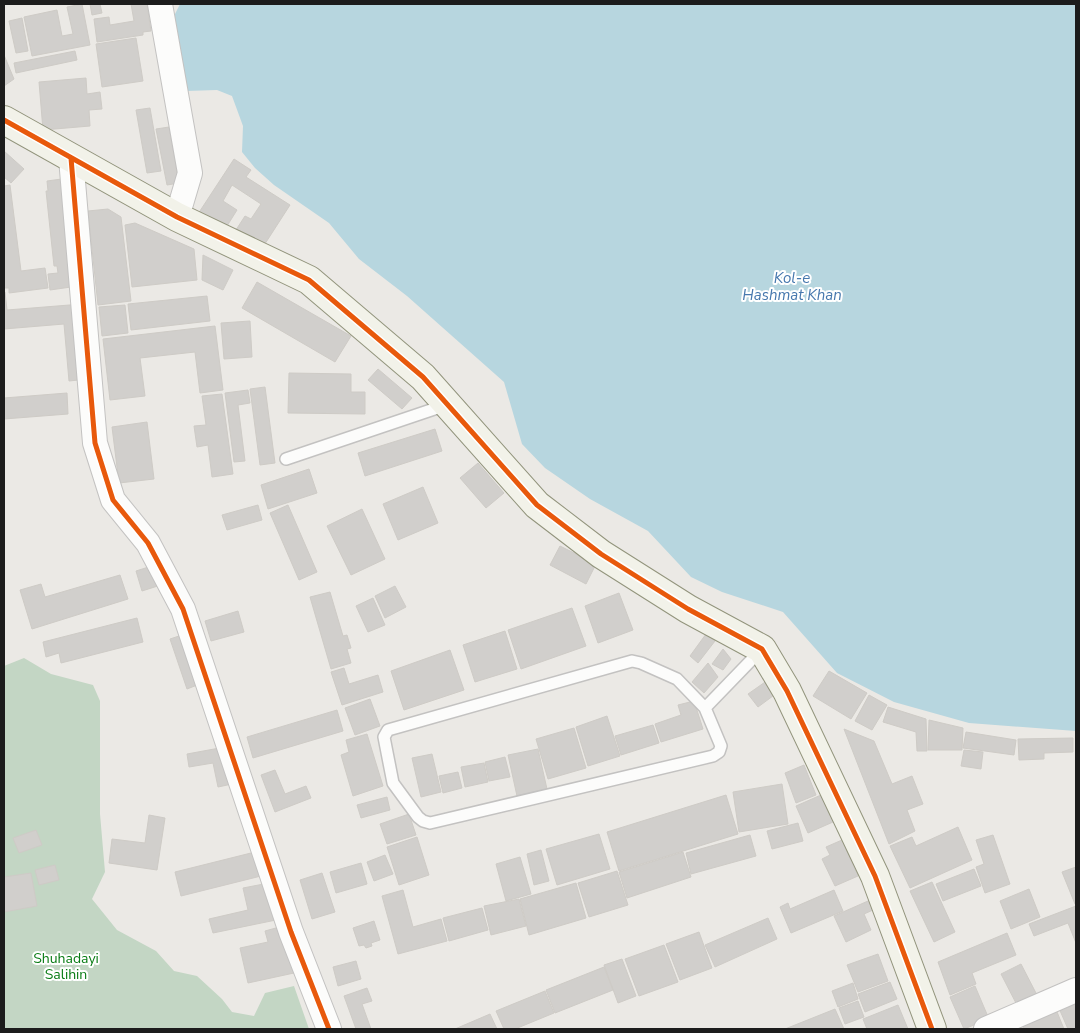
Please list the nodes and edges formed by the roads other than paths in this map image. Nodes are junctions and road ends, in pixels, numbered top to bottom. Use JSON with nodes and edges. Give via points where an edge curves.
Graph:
{"nodes":[{"id":1,"x":160,"y":4,"type":"edge"},
{"id":2,"x":4,"y":120,"type":"edge"},
{"id":3,"x":71,"y":158,"type":"junction"},
{"id":4,"x":177,"y":218,"type":"junction"},
{"id":5,"x":447,"y":404,"type":"junction"},
{"id":6,"x":286,"y":459,"type":"dead end"},
{"id":7,"x":762,"y":649,"type":"junction"},
{"id":8,"x":705,"y":708,"type":"junction"},
{"id":9,"x":1076,"y":990,"type":"edge"},
{"id":10,"x":329,"y":1029,"type":"edge"},
{"id":11,"x":932,"y":1029,"type":"edge"},
{"id":12,"x":986,"y":1029,"type":"edge"}],
"edges":[{"from":1,"to":4,"type":"street","via":[[190,173]]},
{"from":2,"to":3,"type":"street"},
{"from":3,"to":4,"type":"street"},
{"from":3,"to":10,"type":"street","via":[[95,443],[113,500],[148,543],[183,609],[291,932]]},
{"from":4,"to":5,"type":"street","via":[[309,280],[423,376]]},
{"from":5,"to":6,"type":"lane"},
{"from":5,"to":7,"type":"street","via":[[536,505],[601,554],[688,609]]},
{"from":7,"to":8,"type":"lane"},
{"from":7,"to":11,"type":"street","via":[[787,691],[874,876]]},
{"from":8,"to":8,"type":"lane","via":[[721,746],[713,756],[430,823],[418,817],[393,783],[384,737],[395,727],[632,661],[678,679]]},
{"from":9,"to":12,"type":"street"}]}
